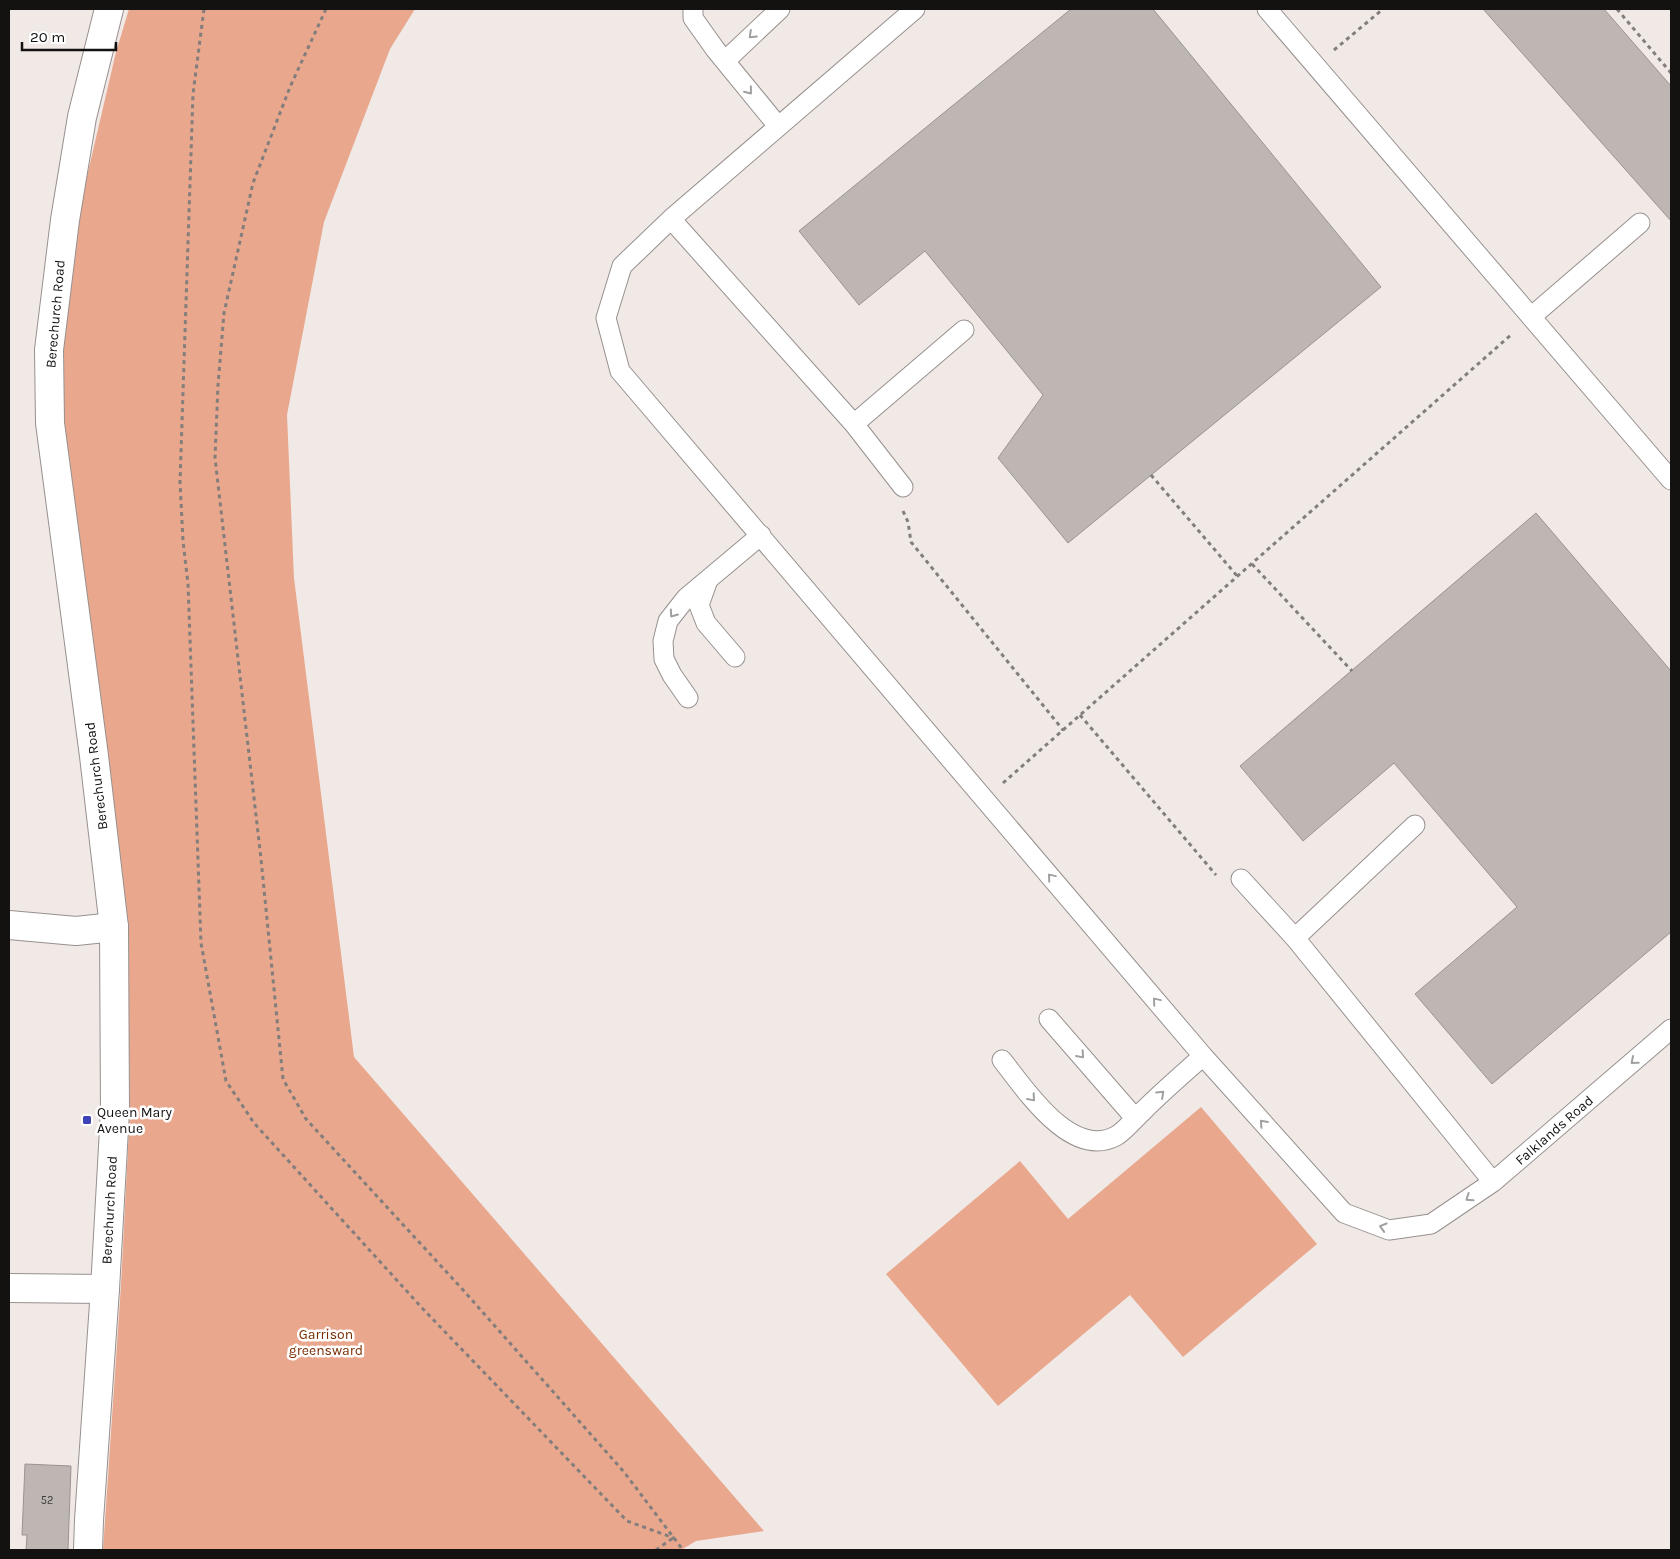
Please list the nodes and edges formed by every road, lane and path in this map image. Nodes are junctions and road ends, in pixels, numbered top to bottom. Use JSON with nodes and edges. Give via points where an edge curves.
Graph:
{"nodes":[{"id":1,"x":109,"y":9,"type":"edge"},
{"id":2,"x":204,"y":9,"type":"edge"},
{"id":3,"x":326,"y":9,"type":"edge"},
{"id":4,"x":693,"y":9,"type":"edge"},
{"id":5,"x":780,"y":9,"type":"edge"},
{"id":6,"x":915,"y":9,"type":"edge"},
{"id":7,"x":1267,"y":9,"type":"edge"},
{"id":8,"x":1383,"y":9,"type":"edge"},
{"id":9,"x":1617,"y":9,"type":"edge"},
{"id":10,"x":725,"y":61,"type":"junction"},
{"id":11,"x":1316,"y":66,"type":"junction"},
{"id":12,"x":1671,"y":73,"type":"edge"},
{"id":13,"x":778,"y":126,"type":"junction"},
{"id":14,"x":671,"y":219,"type":"junction"},
{"id":15,"x":1640,"y":223,"type":"dead end"},
{"id":16,"x":1531,"y":317,"type":"junction"},
{"id":17,"x":964,"y":330,"type":"dead end"},
{"id":18,"x":854,"y":424,"type":"junction"},
{"id":19,"x":1151,"y":476,"type":"dead end"},
{"id":20,"x":1671,"y":480,"type":"edge"},
{"id":21,"x":903,"y":487,"type":"joint"},
{"id":22,"x":760,"y":535,"type":"junction"},
{"id":23,"x":1252,"y":564,"type":"junction"},
{"id":24,"x":1238,"y":576,"type":"junction"},
{"id":25,"x":708,"y":579,"type":"junction"},
{"id":26,"x":735,"y":657,"type":"dead end"},
{"id":27,"x":1352,"y":671,"type":"dead end"},
{"id":28,"x":688,"y":698,"type":"dead end"},
{"id":29,"x":1080,"y":715,"type":"junction"},
{"id":30,"x":1064,"y":730,"type":"junction"},
{"id":31,"x":985,"y":799,"type":"junction"},
{"id":32,"x":1415,"y":825,"type":"dead end"},
{"id":33,"x":1241,"y":879,"type":"joint"},
{"id":34,"x":9,"y":925,"type":"edge"},
{"id":35,"x":114,"y":927,"type":"junction"},
{"id":36,"x":1295,"y":938,"type":"junction"},
{"id":37,"x":1049,"y":1018,"type":"dead end"},
{"id":38,"x":1671,"y":1029,"type":"edge"},
{"id":39,"x":1203,"y":1056,"type":"junction"},
{"id":40,"x":1002,"y":1060,"type":"dead end"},
{"id":41,"x":1135,"y":1118,"type":"junction"},
{"id":42,"x":1494,"y":1182,"type":"junction"},
{"id":43,"x":9,"y":1288,"type":"edge"},
{"id":44,"x":105,"y":1289,"type":"junction"},
{"id":45,"x":674,"y":1538,"type":"junction"},
{"id":46,"x":88,"y":1550,"type":"edge"},
{"id":47,"x":656,"y":1550,"type":"edge"},
{"id":48,"x":683,"y":1550,"type":"edge"}],
"edges":[{"from":1,"to":35,"type":"street","name":"Berechurch Road","via":[[82,117],[49,350],[50,423]]},
{"from":2,"to":45,"type":"path","via":[[193,94],[180,482],[188,584],[201,943],[226,1081],[254,1123],[403,1288],[627,1521]]},
{"from":3,"to":45,"type":"path","via":[[290,87],[253,183],[224,313],[218,385],[215,458],[261,859],[282,1079],[306,1119],[618,1465]]},
{"from":4,"to":10,"type":"lane","via":[[693,18]]},
{"from":5,"to":10,"type":"lane","one_way":true},
{"from":6,"to":13,"type":"lane"},
{"from":7,"to":11,"type":"lane"},
{"from":8,"to":11,"type":"path"},
{"from":9,"to":12,"type":"path"},
{"from":10,"to":13,"type":"lane","one_way":true},
{"from":11,"to":16,"type":"lane"},
{"from":13,"to":14,"type":"lane"},
{"from":14,"to":18,"type":"lane"},
{"from":14,"to":22,"type":"lane","via":[[622,266],[606,318],[620,371]]},
{"from":15,"to":16,"type":"lane"},
{"from":16,"to":20,"type":"lane"},
{"from":16,"to":23,"type":"path"},
{"from":17,"to":18,"type":"lane"},
{"from":18,"to":21,"type":"lane"},
{"from":19,"to":24,"type":"path"},
{"from":21,"to":30,"type":"path","via":[[892,496],[908,522],[911,542]]},
{"from":22,"to":25,"type":"lane"},
{"from":22,"to":31,"type":"lane"},
{"from":23,"to":24,"type":"path"},
{"from":23,"to":27,"type":"path"},
{"from":24,"to":29,"type":"path"},
{"from":25,"to":26,"type":"lane","via":[[699,606],[706,623]]},
{"from":25,"to":28,"type":"lane","one_way":true,"via":[[677,608],[668,621],[664,641],[664,659]]},
{"from":29,"to":30,"type":"path"},
{"from":29,"to":33,"type":"path","via":[[1228,888]]},
{"from":30,"to":31,"type":"path"},
{"from":39,"to":31,"type":"lane","one_way":true},
{"from":32,"to":36,"type":"lane"},
{"from":33,"to":36,"type":"lane"},
{"from":34,"to":35,"type":"street","via":[[76,931]]},
{"from":35,"to":44,"type":"street","name":"Berechurch Road","via":[[115,1111]]},
{"from":36,"to":42,"type":"lane"},
{"from":37,"to":41,"type":"lane","one_way":true},
{"from":38,"to":42,"type":"lane","name":"Falklands Road","one_way":true},
{"from":41,"to":39,"type":"lane","one_way":true},
{"from":42,"to":39,"type":"lane","name":"Falklands Road","one_way":true,"via":[[1431,1224],[1389,1230],[1344,1213]]},
{"from":40,"to":41,"type":"lane","one_way":true,"via":[[1032,1099],[1062,1128],[1079,1138],[1096,1142],[1116,1136]]},
{"from":43,"to":44,"type":"street"},
{"from":44,"to":46,"type":"street","name":"Berechurch Road"},
{"from":45,"to":47,"type":"path"},
{"from":45,"to":48,"type":"path"}]}
